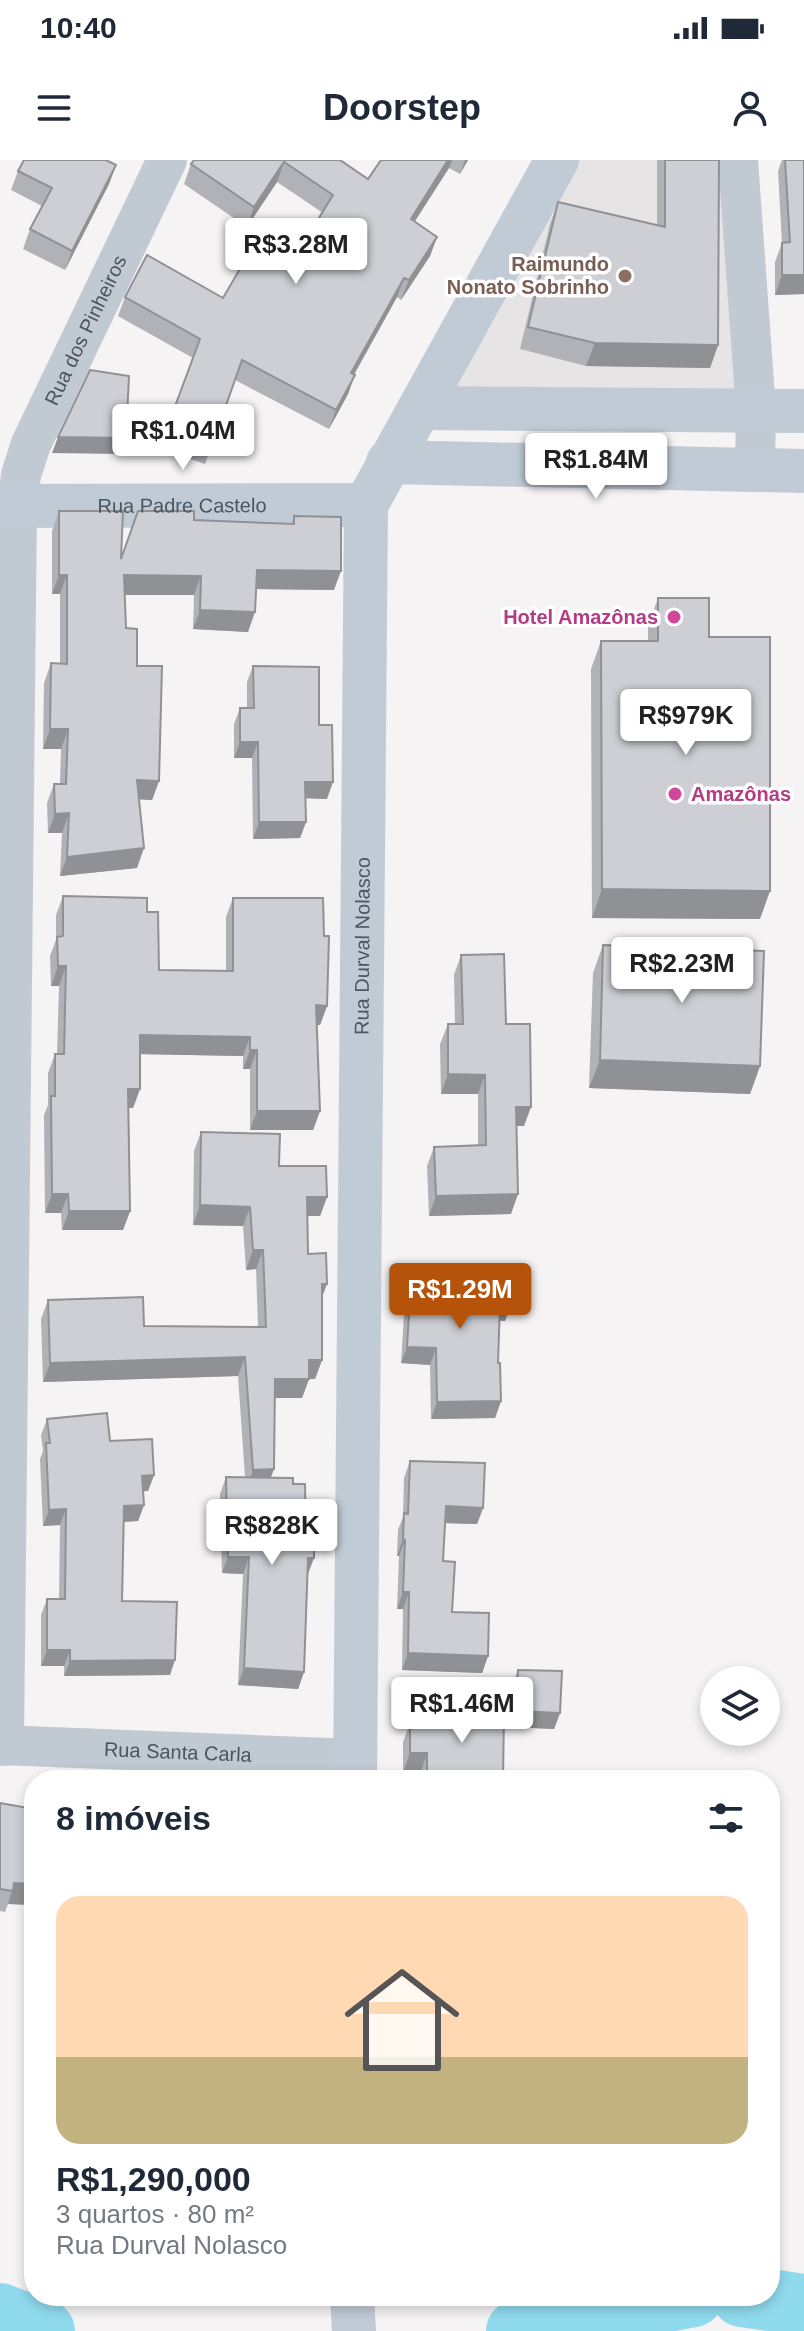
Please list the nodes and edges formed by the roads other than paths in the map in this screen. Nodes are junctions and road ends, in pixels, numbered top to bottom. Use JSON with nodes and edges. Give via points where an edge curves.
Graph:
{"nodes":[{"id":1,"x":167,"y":160,"type":"edge"},
{"id":2,"x":557,"y":160,"type":"edge"},
{"id":3,"x":738,"y":160,"type":"edge"},
{"id":4,"x":420,"y":408,"type":"junction"},
{"id":5,"x":756,"y":411,"type":"junction"},
{"id":6,"x":804,"y":411,"type":"edge"},
{"id":7,"x":388,"y":462,"type":"junction"},
{"id":8,"x":755,"y":471,"type":"junction"},
{"id":9,"x":804,"y":471,"type":"edge"},
{"id":10,"x":366,"y":505,"type":"junction"},
{"id":11,"x":8,"y":506,"type":"edge"},
{"id":12,"x":2,"y":1746,"type":"edge"},
{"id":13,"x":355,"y":1770,"type":"edge"},
{"id":14,"x":353,"y":2306,"type":"edge"},
{"id":15,"x":354,"y":2331,"type":"edge"}],
"edges":[{"from":1,"to":11,"type":"street","name":"Rua dos Pinheiros","via":[[31,444]]},
{"from":2,"to":4,"type":"street","name":"Rua Durval Nolasco"},
{"from":3,"to":5,"type":"street"},
{"from":4,"to":5,"type":"street"},
{"from":4,"to":7,"type":"street","name":"Rua Durval Nolasco"},
{"from":5,"to":6,"type":"street"},
{"from":5,"to":8,"type":"street"},
{"from":7,"to":8,"type":"street"},
{"from":7,"to":10,"type":"street","name":"Rua Durval Nolasco"},
{"from":8,"to":9,"type":"street"},
{"from":10,"to":11,"type":"street","name":"Rua Padre Castelo"},
{"from":10,"to":13,"type":"street","name":"Rua Durval Nolasco"},
{"from":11,"to":12,"type":"street","name":"Rua dos Pinheiros"},
{"from":12,"to":13,"type":"street","name":"Rua Santa Carla"},
{"from":14,"to":15,"type":"street"}]}
